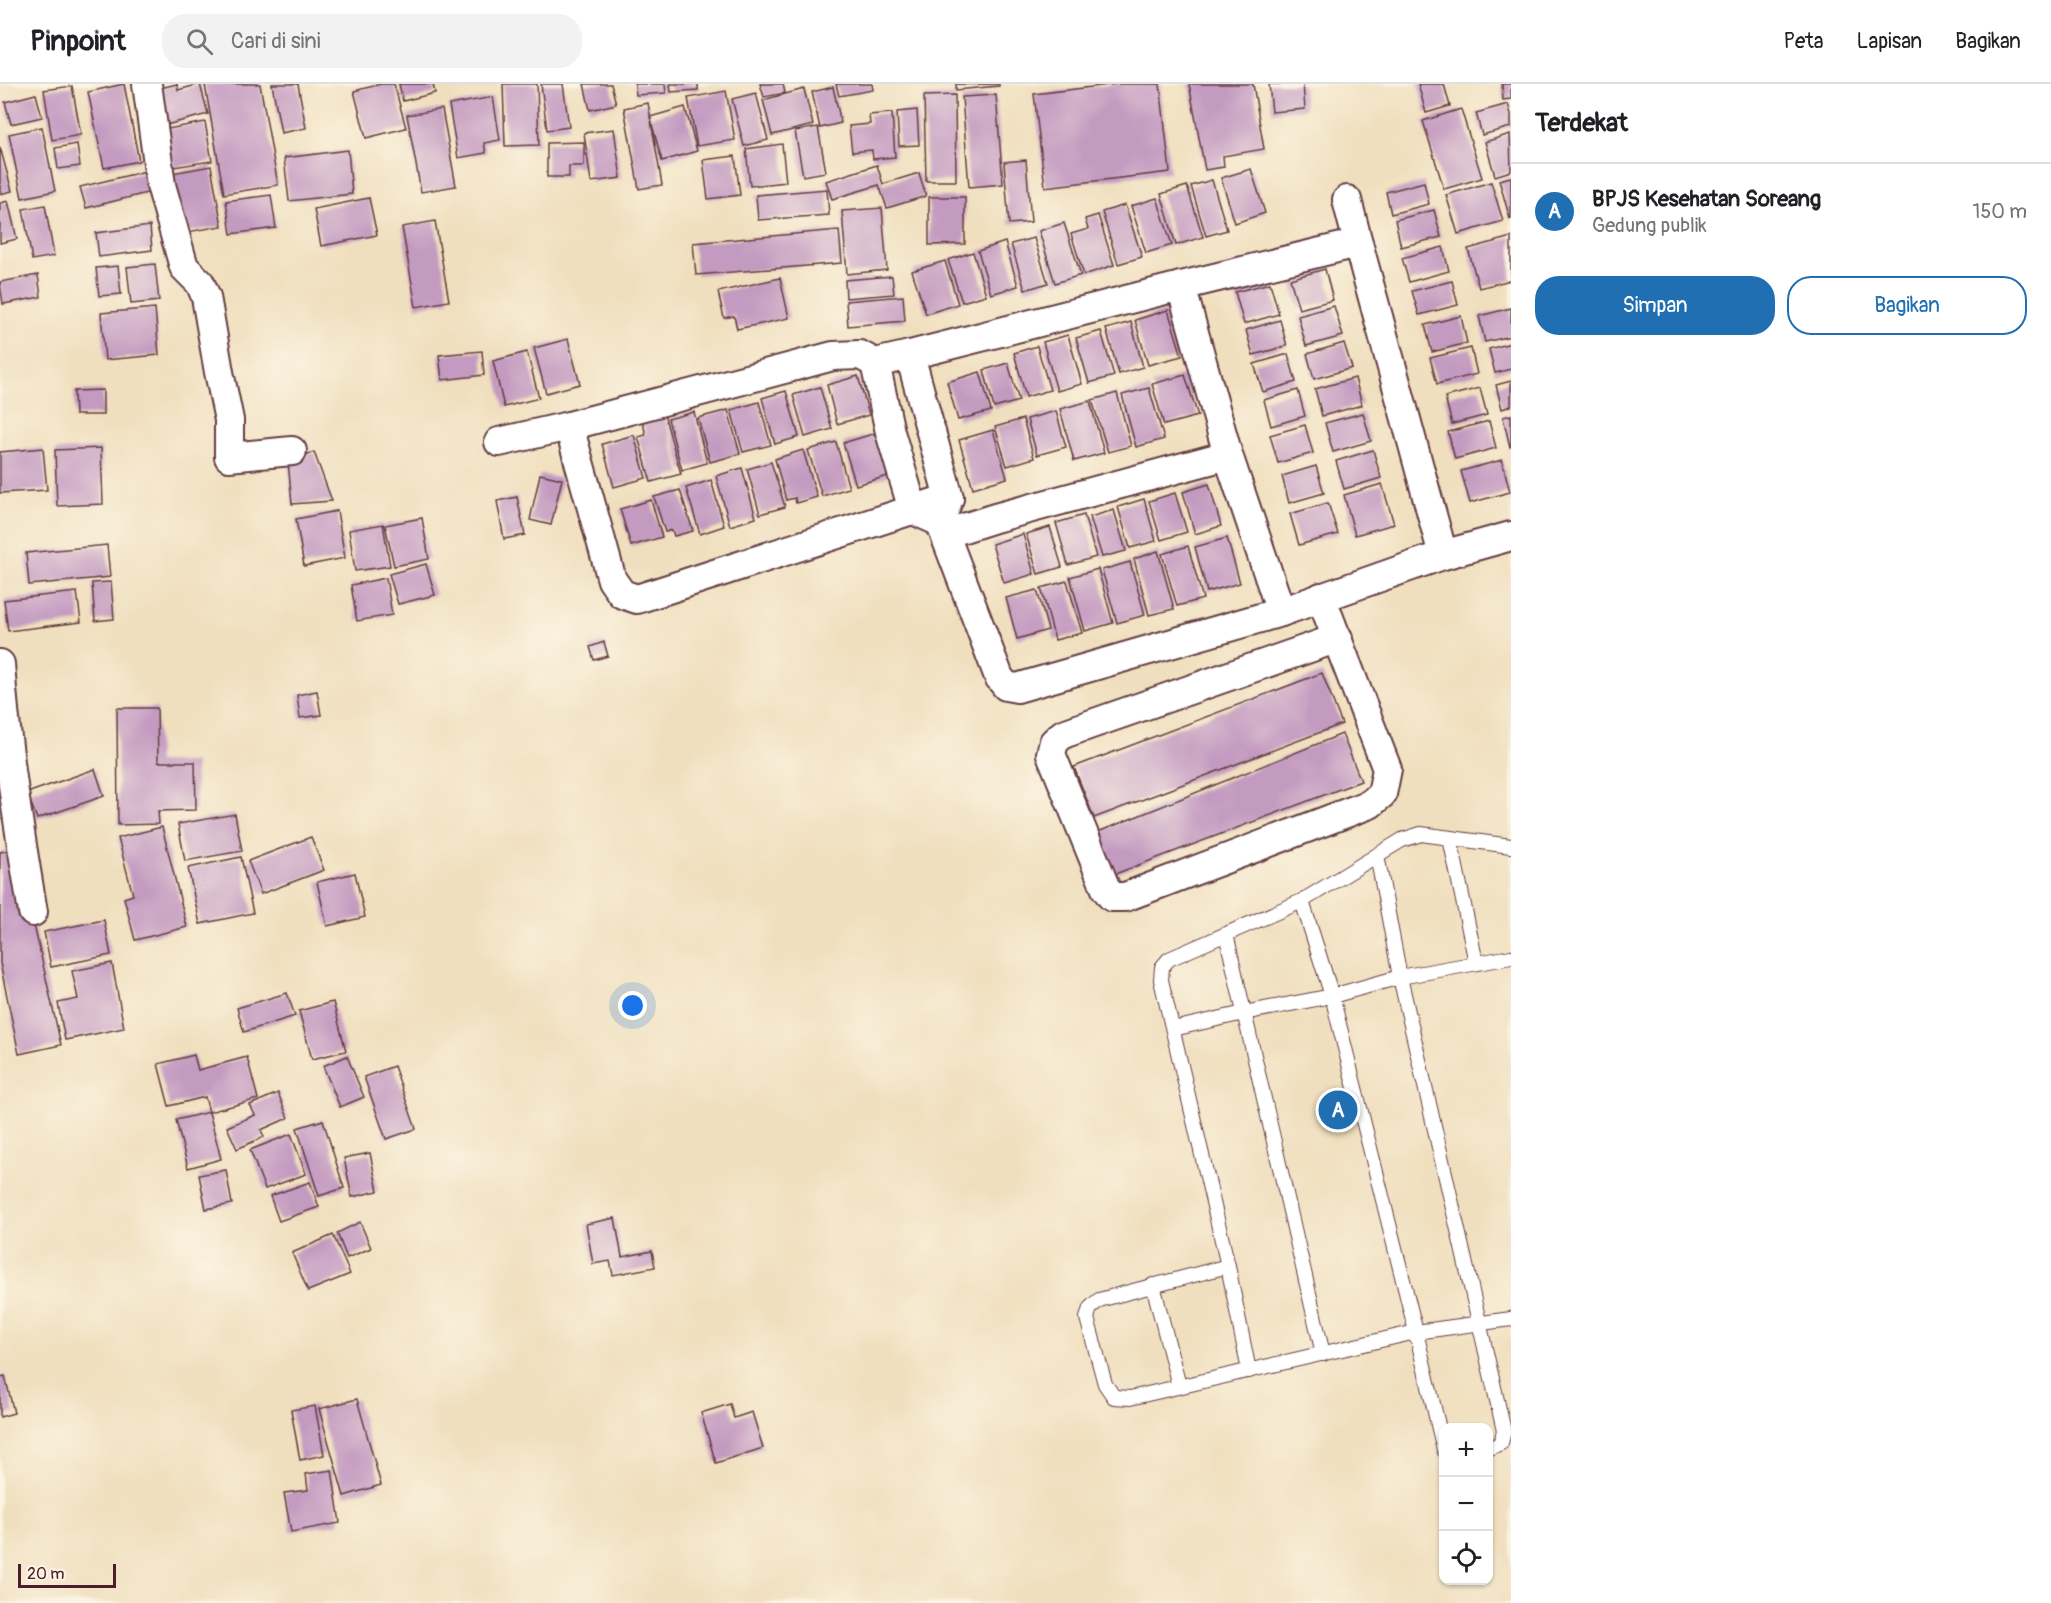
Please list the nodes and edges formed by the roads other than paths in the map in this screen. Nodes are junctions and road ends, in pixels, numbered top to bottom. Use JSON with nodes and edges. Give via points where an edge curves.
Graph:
{"nodes":[{"id":1,"x":147,"y":84,"type":"edge"},
{"id":2,"x":1347,"y":200,"type":"dead end"},
{"id":3,"x":1358,"y":243,"type":"junction"},
{"id":4,"x":1181,"y":286,"type":"junction"},
{"id":5,"x":910,"y":355,"type":"junction"},
{"id":6,"x":875,"y":363,"type":"junction"},
{"id":7,"x":569,"y":426,"type":"junction"},
{"id":8,"x":499,"y":442,"type":"dead end"},
{"id":9,"x":292,"y":451,"type":"dead end"},
{"id":10,"x":1228,"y":455,"type":"junction"},
{"id":11,"x":913,"y":510,"type":"junction"},
{"id":12,"x":945,"y":518,"type":"junction"},
{"id":13,"x":1511,"y":536,"type":"edge"},
{"id":14,"x":1443,"y":555,"type":"junction"},
{"id":15,"x":1321,"y":597,"type":"junction"},
{"id":16,"x":1281,"y":612,"type":"junction"},
{"id":17,"x":1338,"y":638,"type":"junction"},
{"id":18,"x":0,"y":664,"type":"edge"},
{"id":19,"x":1450,"y":838,"type":"junction"},
{"id":20,"x":1511,"y":846,"type":"edge"},
{"id":21,"x":1377,"y":855,"type":"junction"},
{"id":22,"x":1302,"y":901,"type":"junction"},
{"id":23,"x":33,"y":912,"type":"dead end"},
{"id":24,"x":1226,"y":934,"type":"junction"},
{"id":25,"x":1511,"y":957,"type":"edge"},
{"id":26,"x":1476,"y":963,"type":"junction"},
{"id":27,"x":1400,"y":977,"type":"junction"},
{"id":28,"x":1332,"y":996,"type":"junction"},
{"id":29,"x":1244,"y":1012,"type":"junction"},
{"id":30,"x":1173,"y":1029,"type":"junction"},
{"id":31,"x":1228,"y":1266,"type":"junction"},
{"id":32,"x":1153,"y":1285,"type":"junction"},
{"id":33,"x":1511,"y":1319,"type":"edge"},
{"id":34,"x":1480,"y":1322,"type":"junction"},
{"id":35,"x":1416,"y":1332,"type":"junction"},
{"id":36,"x":1323,"y":1354,"type":"junction"},
{"id":37,"x":1249,"y":1371,"type":"junction"},
{"id":38,"x":1179,"y":1386,"type":"junction"},
{"id":39,"x":1439,"y":1433,"type":"edge"},
{"id":40,"x":1493,"y":1447,"type":"edge"}],
"edges":[{"from":1,"to":9,"type":"street","via":[[161,185],[184,267],[200,283],[206,297],[229,420],[229,457]]},
{"from":2,"to":3,"type":"street"},
{"from":3,"to":4,"type":"street"},
{"from":3,"to":14,"type":"street"},
{"from":4,"to":5,"type":"street"},
{"from":4,"to":10,"type":"street"},
{"from":5,"to":6,"type":"street"},
{"from":5,"to":12,"type":"street"},
{"from":6,"to":7,"type":"street","via":[[860,355],[833,356]]},
{"from":6,"to":11,"type":"street"},
{"from":7,"to":8,"type":"street"},
{"from":7,"to":11,"type":"street","via":[[612,580],[622,594],[637,599]]},
{"from":10,"to":12,"type":"street","via":[[995,518]]},
{"from":10,"to":16,"type":"street"},
{"from":11,"to":12,"type":"street"},
{"from":12,"to":16,"type":"street","via":[[999,677],[1006,686],[1017,688]]},
{"from":13,"to":14,"type":"street"},
{"from":14,"to":15,"type":"street"},
{"from":15,"to":16,"type":"street"},
{"from":15,"to":17,"type":"street"},
{"from":17,"to":17,"type":"street","via":[[1387,769],[1382,794],[1370,804],[1125,897],[1112,897],[1051,754],[1054,742],[1063,734]]},
{"from":18,"to":23,"type":"street","via":[[14,803]]},
{"from":19,"to":20,"type":"lane"},
{"from":19,"to":21,"type":"lane","via":[[1421,834]]},
{"from":19,"to":26,"type":"lane"},
{"from":21,"to":22,"type":"lane"},
{"from":21,"to":27,"type":"lane"},
{"from":22,"to":24,"type":"lane"},
{"from":22,"to":28,"type":"lane"},
{"from":24,"to":29,"type":"lane"},
{"from":24,"to":30,"type":"lane","via":[[1169,959],[1162,967],[1161,980]]},
{"from":25,"to":26,"type":"lane"},
{"from":26,"to":27,"type":"lane"},
{"from":27,"to":28,"type":"lane"},
{"from":27,"to":34,"type":"lane"},
{"from":28,"to":29,"type":"lane"},
{"from":28,"to":35,"type":"lane"},
{"from":29,"to":30,"type":"lane"},
{"from":29,"to":36,"type":"lane"},
{"from":30,"to":31,"type":"lane"},
{"from":31,"to":32,"type":"lane"},
{"from":31,"to":37,"type":"lane"},
{"from":32,"to":38,"type":"lane"},
{"from":32,"to":38,"type":"lane","via":[[1099,1300],[1090,1308],[1087,1318],[1105,1384],[1114,1397],[1131,1398]]},
{"from":33,"to":34,"type":"lane"},
{"from":34,"to":35,"type":"lane"},
{"from":34,"to":40,"type":"lane","via":[[1504,1431],[1502,1443]]},
{"from":35,"to":36,"type":"lane"},
{"from":35,"to":39,"type":"lane"},
{"from":36,"to":37,"type":"lane"},
{"from":37,"to":38,"type":"lane"}]}
